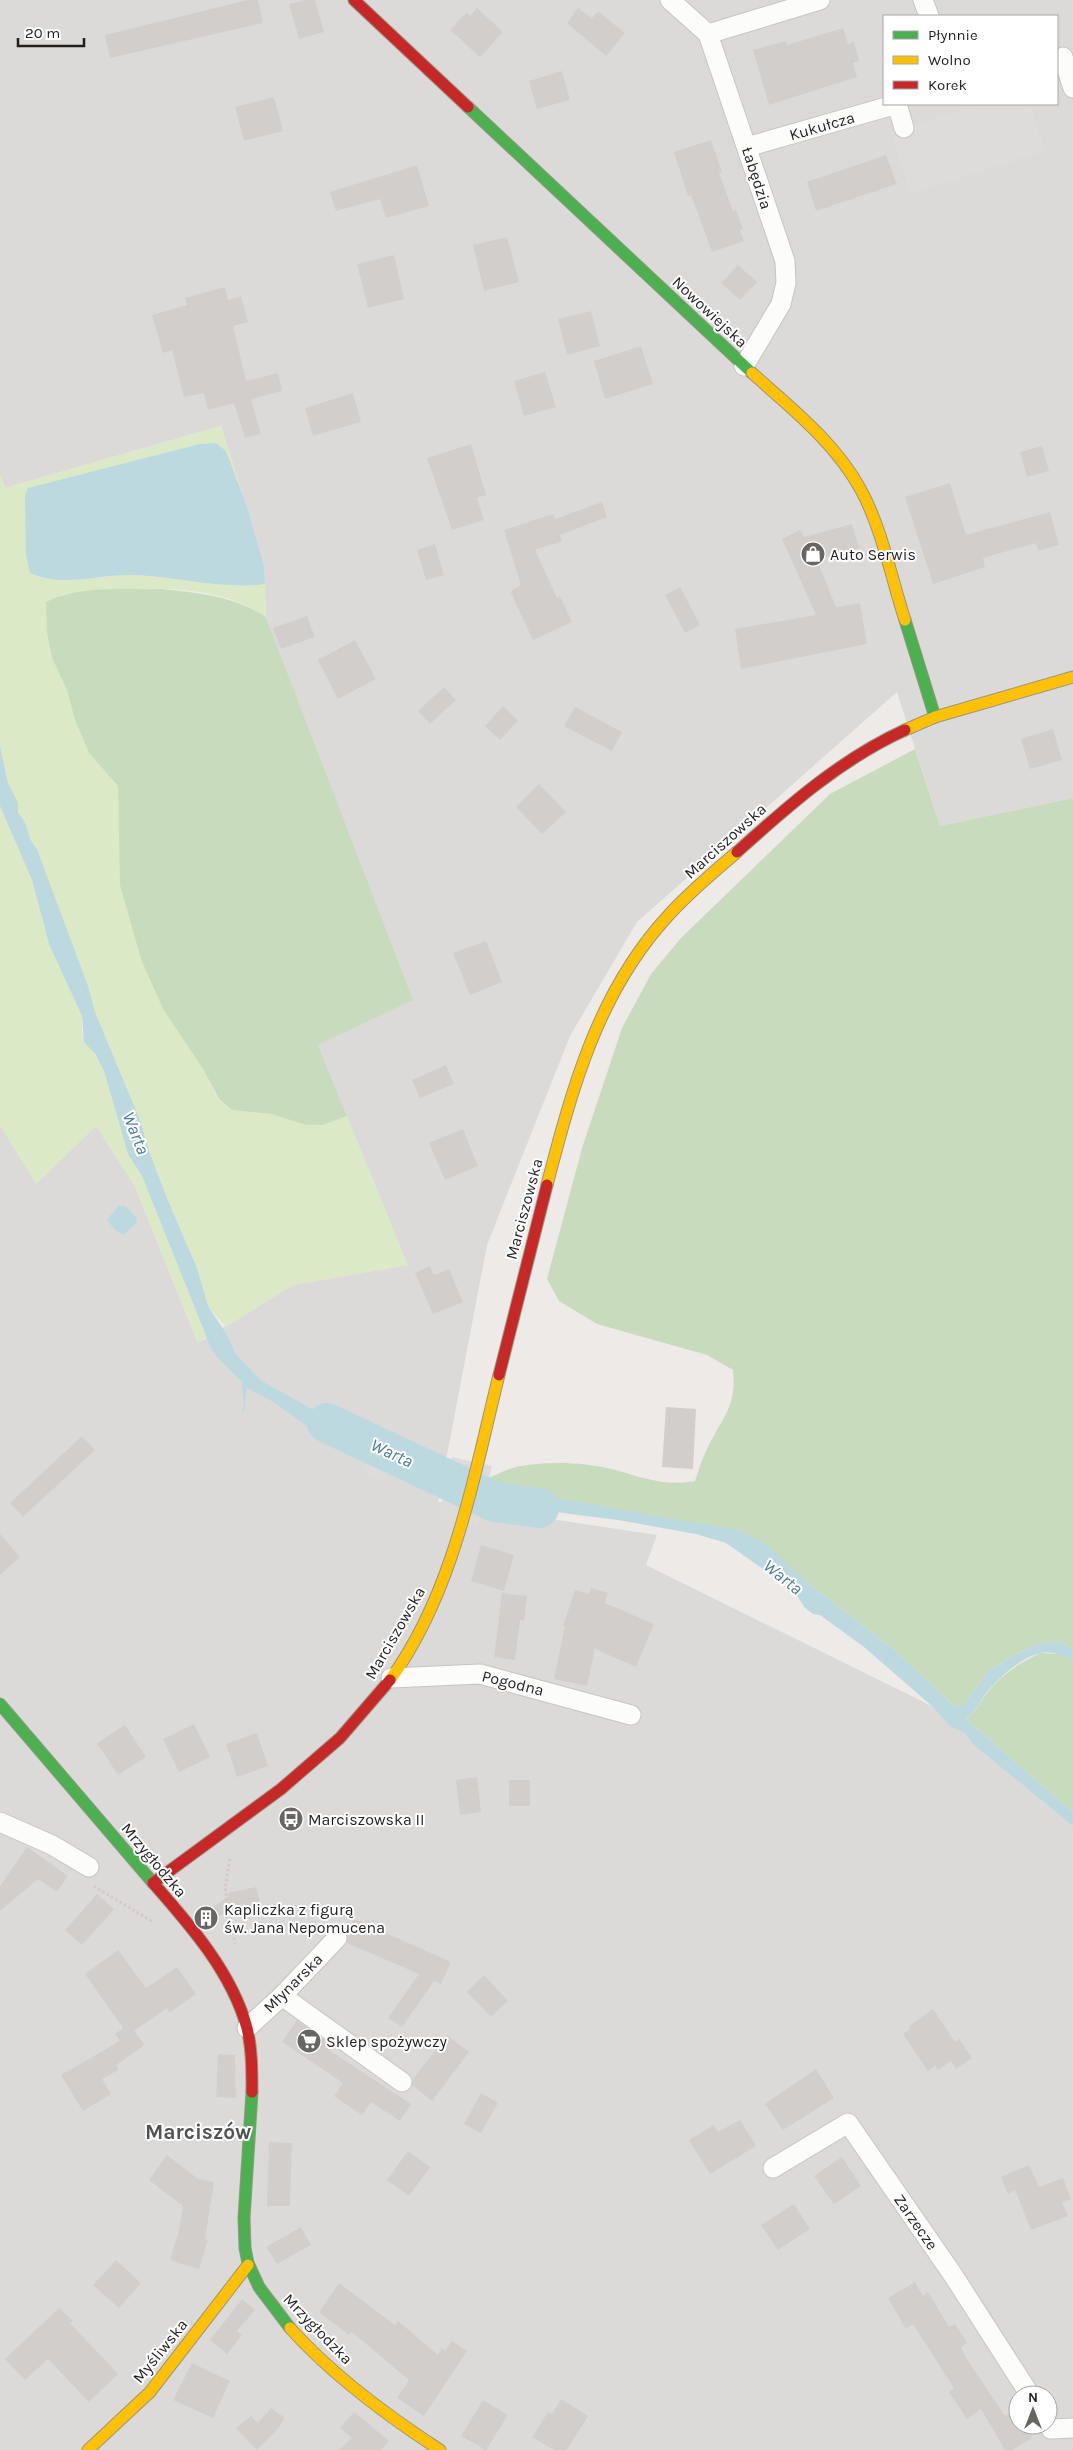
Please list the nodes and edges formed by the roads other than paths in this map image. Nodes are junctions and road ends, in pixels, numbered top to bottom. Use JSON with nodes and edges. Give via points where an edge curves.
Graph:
{"nodes":[{"id":1,"x":354,"y":0,"type":"edge"},
{"id":2,"x":670,"y":0,"type":"edge"},
{"id":3,"x":820,"y":0,"type":"edge"},
{"id":4,"x":923,"y":0,"type":"edge"},
{"id":5,"x":929,"y":15,"type":"edge"},
{"id":6,"x":708,"y":34,"type":"junction"},
{"id":7,"x":1064,"y":57,"type":"edge"},
{"id":8,"x":1073,"y":88,"type":"edge"},
{"id":9,"x":894,"y":105,"type":"edge"},
{"id":10,"x":897,"y":105,"type":"edge"},
{"id":11,"x":904,"y":128,"type":"dead end"},
{"id":12,"x":747,"y":148,"type":"junction"},
{"id":13,"x":744,"y":366,"type":"junction"},
{"id":14,"x":1073,"y":677,"type":"edge"},
{"id":15,"x":935,"y":717,"type":"junction"},
{"id":16,"x":391,"y":1678,"type":"junction"},
{"id":17,"x":0,"y":1704,"type":"edge"},
{"id":18,"x":631,"y":1715,"type":"dead end"},
{"id":19,"x":0,"y":1822,"type":"edge"},
{"id":20,"x":88,"y":1874,"type":"road end"},
{"id":21,"x":153,"y":1883,"type":"junction"},
{"id":22,"x":337,"y":1938,"type":"dead end"},
{"id":23,"x":282,"y":1996,"type":"junction"},
{"id":24,"x":247,"y":2028,"type":"junction"},
{"id":25,"x":402,"y":2082,"type":"dead end"},
{"id":26,"x":773,"y":2168,"type":"dead end"},
{"id":27,"x":248,"y":2265,"type":"junction"},
{"id":28,"x":1024,"y":2385,"type":"edge"},
{"id":29,"x":1073,"y":2428,"type":"edge"},
{"id":30,"x":1058,"y":2429,"type":"edge"},
{"id":31,"x":88,"y":2450,"type":"edge"},
{"id":32,"x":440,"y":2450,"type":"edge"}],
"edges":[{"from":1,"to":13,"type":"street","name":"Nowowiejska"},
{"from":2,"to":6,"type":"street","name":"Łabędzia"},
{"from":3,"to":6,"type":"street"},
{"from":4,"to":5,"type":"street"},
{"from":6,"to":12,"type":"street","name":"Łabędzia"},
{"from":7,"to":8,"type":"street"},
{"from":9,"to":12,"type":"street","name":"Kukułcza"},
{"from":10,"to":11,"type":"street"},
{"from":12,"to":13,"type":"street","name":"Łabędzia","via":[[785,261],[786,283],[781,304]]},
{"from":13,"to":15,"type":"street","name":"Nowowiejska","via":[[812,426],[862,490]]},
{"from":14,"to":15,"type":"street","name":"Marciszowska"},
{"from":15,"to":16,"type":"street","name":"Marciszowska","via":[[853,757],[775,818],[668,916],[623,977],[590,1039],[568,1103],[464,1514],[434,1605]]},
{"from":16,"to":18,"type":"street","name":"Pogodna","via":[[480,1674]]},
{"from":16,"to":21,"type":"street","name":"Marciszowska","via":[[340,1738],[311,1764],[224,1833]]},
{"from":17,"to":21,"type":"street","name":"Mrzygłodzka"},
{"from":19,"to":20,"type":"street","via":[[52,1845]]},
{"from":21,"to":24,"type":"street","name":"Mrzygłodzka","via":[[223,1974]]},
{"from":22,"to":23,"type":"street","name":"Młynarska"},
{"from":23,"to":24,"type":"street","name":"Młynarska"},
{"from":23,"to":25,"type":"street"},
{"from":24,"to":27,"type":"street","name":"Mrzygłodzka","via":[[251,2052],[244,2237]]},
{"from":26,"to":28,"type":"street","name":"Zarzecze","via":[[848,2123],[953,2275]]},
{"from":27,"to":31,"type":"street","name":"Myśliwska","via":[[150,2392]]},
{"from":27,"to":32,"type":"street","name":"Mrzygłodzka","via":[[265,2296],[300,2338],[389,2416]]},
{"from":29,"to":30,"type":"street"}]}
